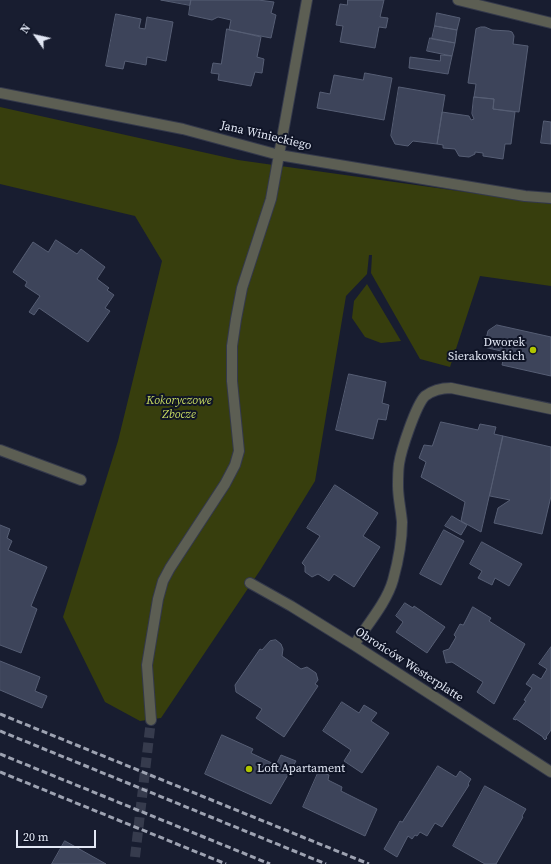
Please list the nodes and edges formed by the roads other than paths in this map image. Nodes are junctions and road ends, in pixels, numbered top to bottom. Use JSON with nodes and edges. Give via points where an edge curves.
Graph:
{"nodes":[{"id":1,"x":307,"y":0,"type":"edge"},
{"id":2,"x":458,"y":0,"type":"edge"},
{"id":3,"x":551,"y":23,"type":"edge"},
{"id":4,"x":0,"y":93,"type":"edge"},
{"id":5,"x":279,"y":155,"type":"junction"},
{"id":6,"x":551,"y":198,"type":"edge"},
{"id":7,"x":551,"y":409,"type":"edge"},
{"id":8,"x":0,"y":450,"type":"edge"},
{"id":9,"x":81,"y":480,"type":"dead end"},
{"id":10,"x":250,"y":583,"type":"dead end"},
{"id":11,"x":354,"y":645,"type":"junction"},
{"id":12,"x":151,"y":720,"type":"tunnel mouth"},
{"id":13,"x":551,"y":772,"type":"edge"}],
"edges":[{"from":1,"to":5,"type":"street"},
{"from":2,"to":3,"type":"street"},
{"from":4,"to":5,"type":"street","name":"Jana Winieckiego","via":[[183,129]]},
{"from":5,"to":6,"type":"street","name":"Jana Winieckiego","via":[[525,196]]},
{"from":5,"to":12,"type":"street","via":[[271,199],[242,288],[232,346],[232,381],[239,451],[225,484],[163,581],[147,665]]},
{"from":7,"to":11,"type":"street","via":[[451,388],[431,392],[424,397],[399,463],[398,485],[402,523],[393,581],[386,597]]},
{"from":8,"to":9,"type":"street"},
{"from":10,"to":11,"type":"street","name":"Obrońców Westerplatte"},
{"from":11,"to":13,"type":"street","name":"Obrońców Westerplatte"}]}
